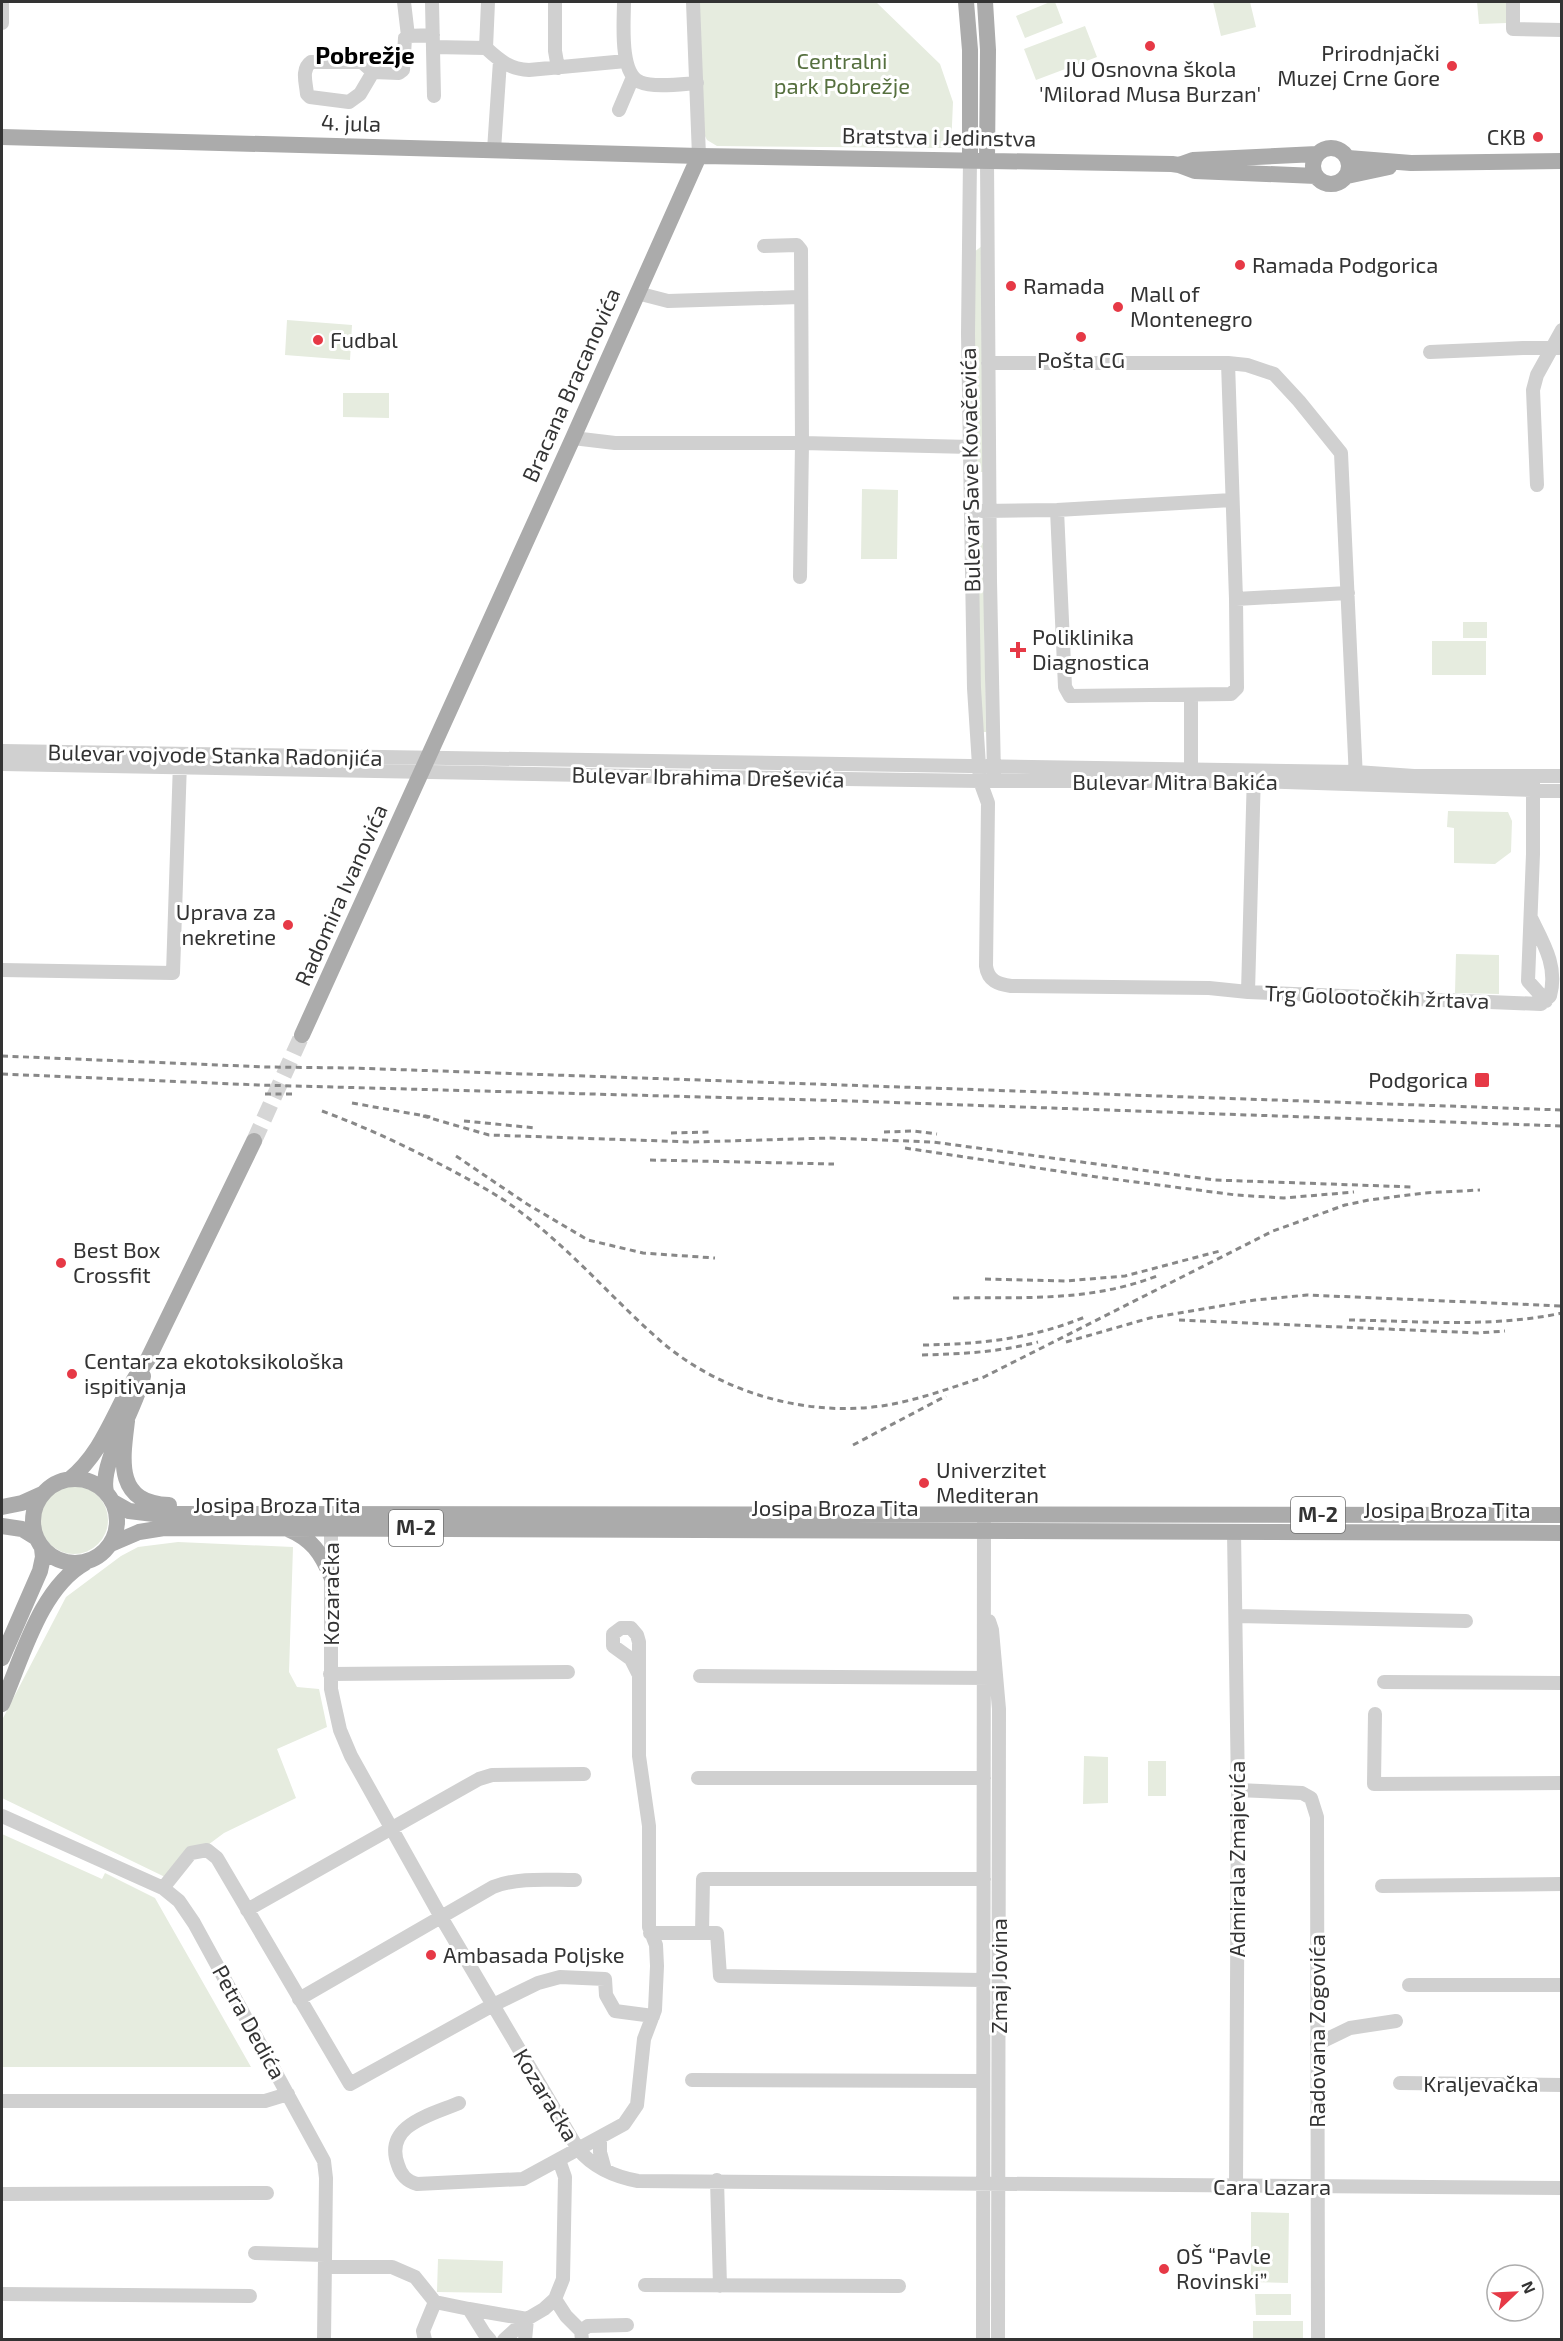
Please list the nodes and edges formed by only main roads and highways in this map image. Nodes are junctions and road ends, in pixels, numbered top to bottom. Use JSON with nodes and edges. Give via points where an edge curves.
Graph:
{"nodes":[{"id":1,"x":966,"y":2,"type":"edge"},
{"id":2,"x":985,"y":2,"type":"edge"},
{"id":3,"x":2,"y":137,"type":"edge"},
{"id":4,"x":1317,"y":154,"type":"junction"},
{"id":5,"x":699,"y":156,"type":"junction"},
{"id":6,"x":1348,"y":158,"type":"junction"},
{"id":7,"x":979,"y":159,"type":"junction"},
{"id":8,"x":1562,"y":160,"type":"edge"},
{"id":9,"x":1411,"y":163,"type":"junction"},
{"id":10,"x":1175,"y":164,"type":"junction"},
{"id":11,"x":1316,"y":176,"type":"junction"},
{"id":12,"x":1347,"y":176,"type":"junction"},
{"id":13,"x":424,"y":765,"type":"joint"},
{"id":14,"x":302,"y":1035,"type":"tunnel mouth"},
{"id":15,"x":254,"y":1141,"type":"tunnel mouth"},
{"id":16,"x":147,"y":1361,"type":"junction"},
{"id":17,"x":127,"y":1421,"type":"junction"},
{"id":18,"x":70,"y":1479,"type":"junction"},
{"id":19,"x":42,"y":1494,"type":"junction"},
{"id":20,"x":110,"y":1497,"type":"junction"},
{"id":21,"x":2,"y":1507,"type":"edge"},
{"id":22,"x":208,"y":1514,"type":"junction"},
{"id":23,"x":1562,"y":1515,"type":"edge"},
{"id":24,"x":331,"y":1521,"type":"junction"},
{"id":25,"x":984,"y":1523,"type":"junction"},
{"id":26,"x":2,"y":1526,"type":"edge"},
{"id":27,"x":284,"y":1528,"type":"junction"},
{"id":28,"x":1562,"y":1533,"type":"edge"},
{"id":29,"x":39,"y":1542,"type":"junction"},
{"id":30,"x":111,"y":1544,"type":"junction"},
{"id":31,"x":86,"y":1562,"type":"junction"},
{"id":32,"x":331,"y":1576,"type":"road end"},
{"id":33,"x":2,"y":1658,"type":"edge"},
{"id":34,"x":2,"y":1704,"type":"edge"}],
"edges":[{"from":1,"to":7,"type":"main road"},
{"from":2,"to":7,"type":"main road","via":[[988,50]]},
{"from":3,"to":5,"type":"main road","name":"4. jula"},
{"from":4,"to":6,"type":"main road","via":[[1332,147]]},
{"from":4,"to":10,"type":"main road","name":"Bratstva i Jedinstva"},
{"from":4,"to":11,"type":"main road","via":[[1313,165]]},
{"from":5,"to":7,"type":"main road","name":"Bratstva i Jedinstva"},
{"from":5,"to":13,"type":"main road","name":"Bracana Bracanovića"},
{"from":6,"to":9,"type":"main road"},
{"from":6,"to":12,"type":"main road"},
{"from":7,"to":10,"type":"main road","name":"Bratstva i Jedinstva"},
{"from":8,"to":9,"type":"main road"},
{"from":9,"to":12,"type":"main road"},
{"from":10,"to":11,"type":"main road","name":"Bratstva i Jedinstva","via":[[1195,171]]},
{"from":11,"to":12,"type":"main road","via":[[1331,184]]},
{"from":13,"to":14,"type":"main road","name":"Radomira Ivanovića"},
{"from":15,"to":16,"type":"main road"},
{"from":16,"to":17,"type":"main road"},
{"from":16,"to":18,"type":"main road","via":[[134,1377],[91,1459]]},
{"from":17,"to":20,"type":"main road","via":[[106,1468],[104,1483]]},
{"from":17,"to":22,"type":"main road","via":[[124,1475],[132,1491],[151,1503],[189,1507]]},
{"from":18,"to":19,"type":"main road","via":[[50,1486]]},
{"from":18,"to":20,"type":"main road","number":"M-2","via":[[93,1482]]},
{"from":19,"to":21,"type":"main road"},
{"from":19,"to":29,"type":"main road","via":[[33,1515]]},
{"from":20,"to":22,"type":"main road","name":"Josipa Broza Tita","number":"M-2","via":[[129,1511]]},
{"from":20,"to":30,"type":"main road","via":[[117,1523]]},
{"from":22,"to":24,"type":"main road","name":"Josipa Broza Tita","number":"M-2"},
{"from":23,"to":25,"type":"main road","name":"Josipa Broza Tita","number":"M-2"},
{"from":24,"to":25,"type":"main road","name":"Josipa Broza Tita","number":"M-2"},
{"from":24,"to":27,"type":"main road","name":"Josipa Broza Tita","number":"M-2"},
{"from":25,"to":28,"type":"main road","name":"Josipa Broza Tita","number":"M-2","via":[[1234,1532]]},
{"from":26,"to":29,"type":"main road","via":[[22,1529]]},
{"from":27,"to":30,"type":"main road","name":"Josipa Broza Tita","number":"M-2","via":[[164,1528],[139,1532]]},
{"from":27,"to":32,"type":"main road","via":[[315,1546]]},
{"from":29,"to":31,"type":"main road","via":[[47,1554],[62,1562]]},
{"from":29,"to":33,"type":"main road","via":[[43,1557],[40,1571]]},
{"from":30,"to":31,"type":"main road","number":"M-2"},
{"from":31,"to":34,"type":"main road","via":[[68,1574],[47,1601]]}]}
